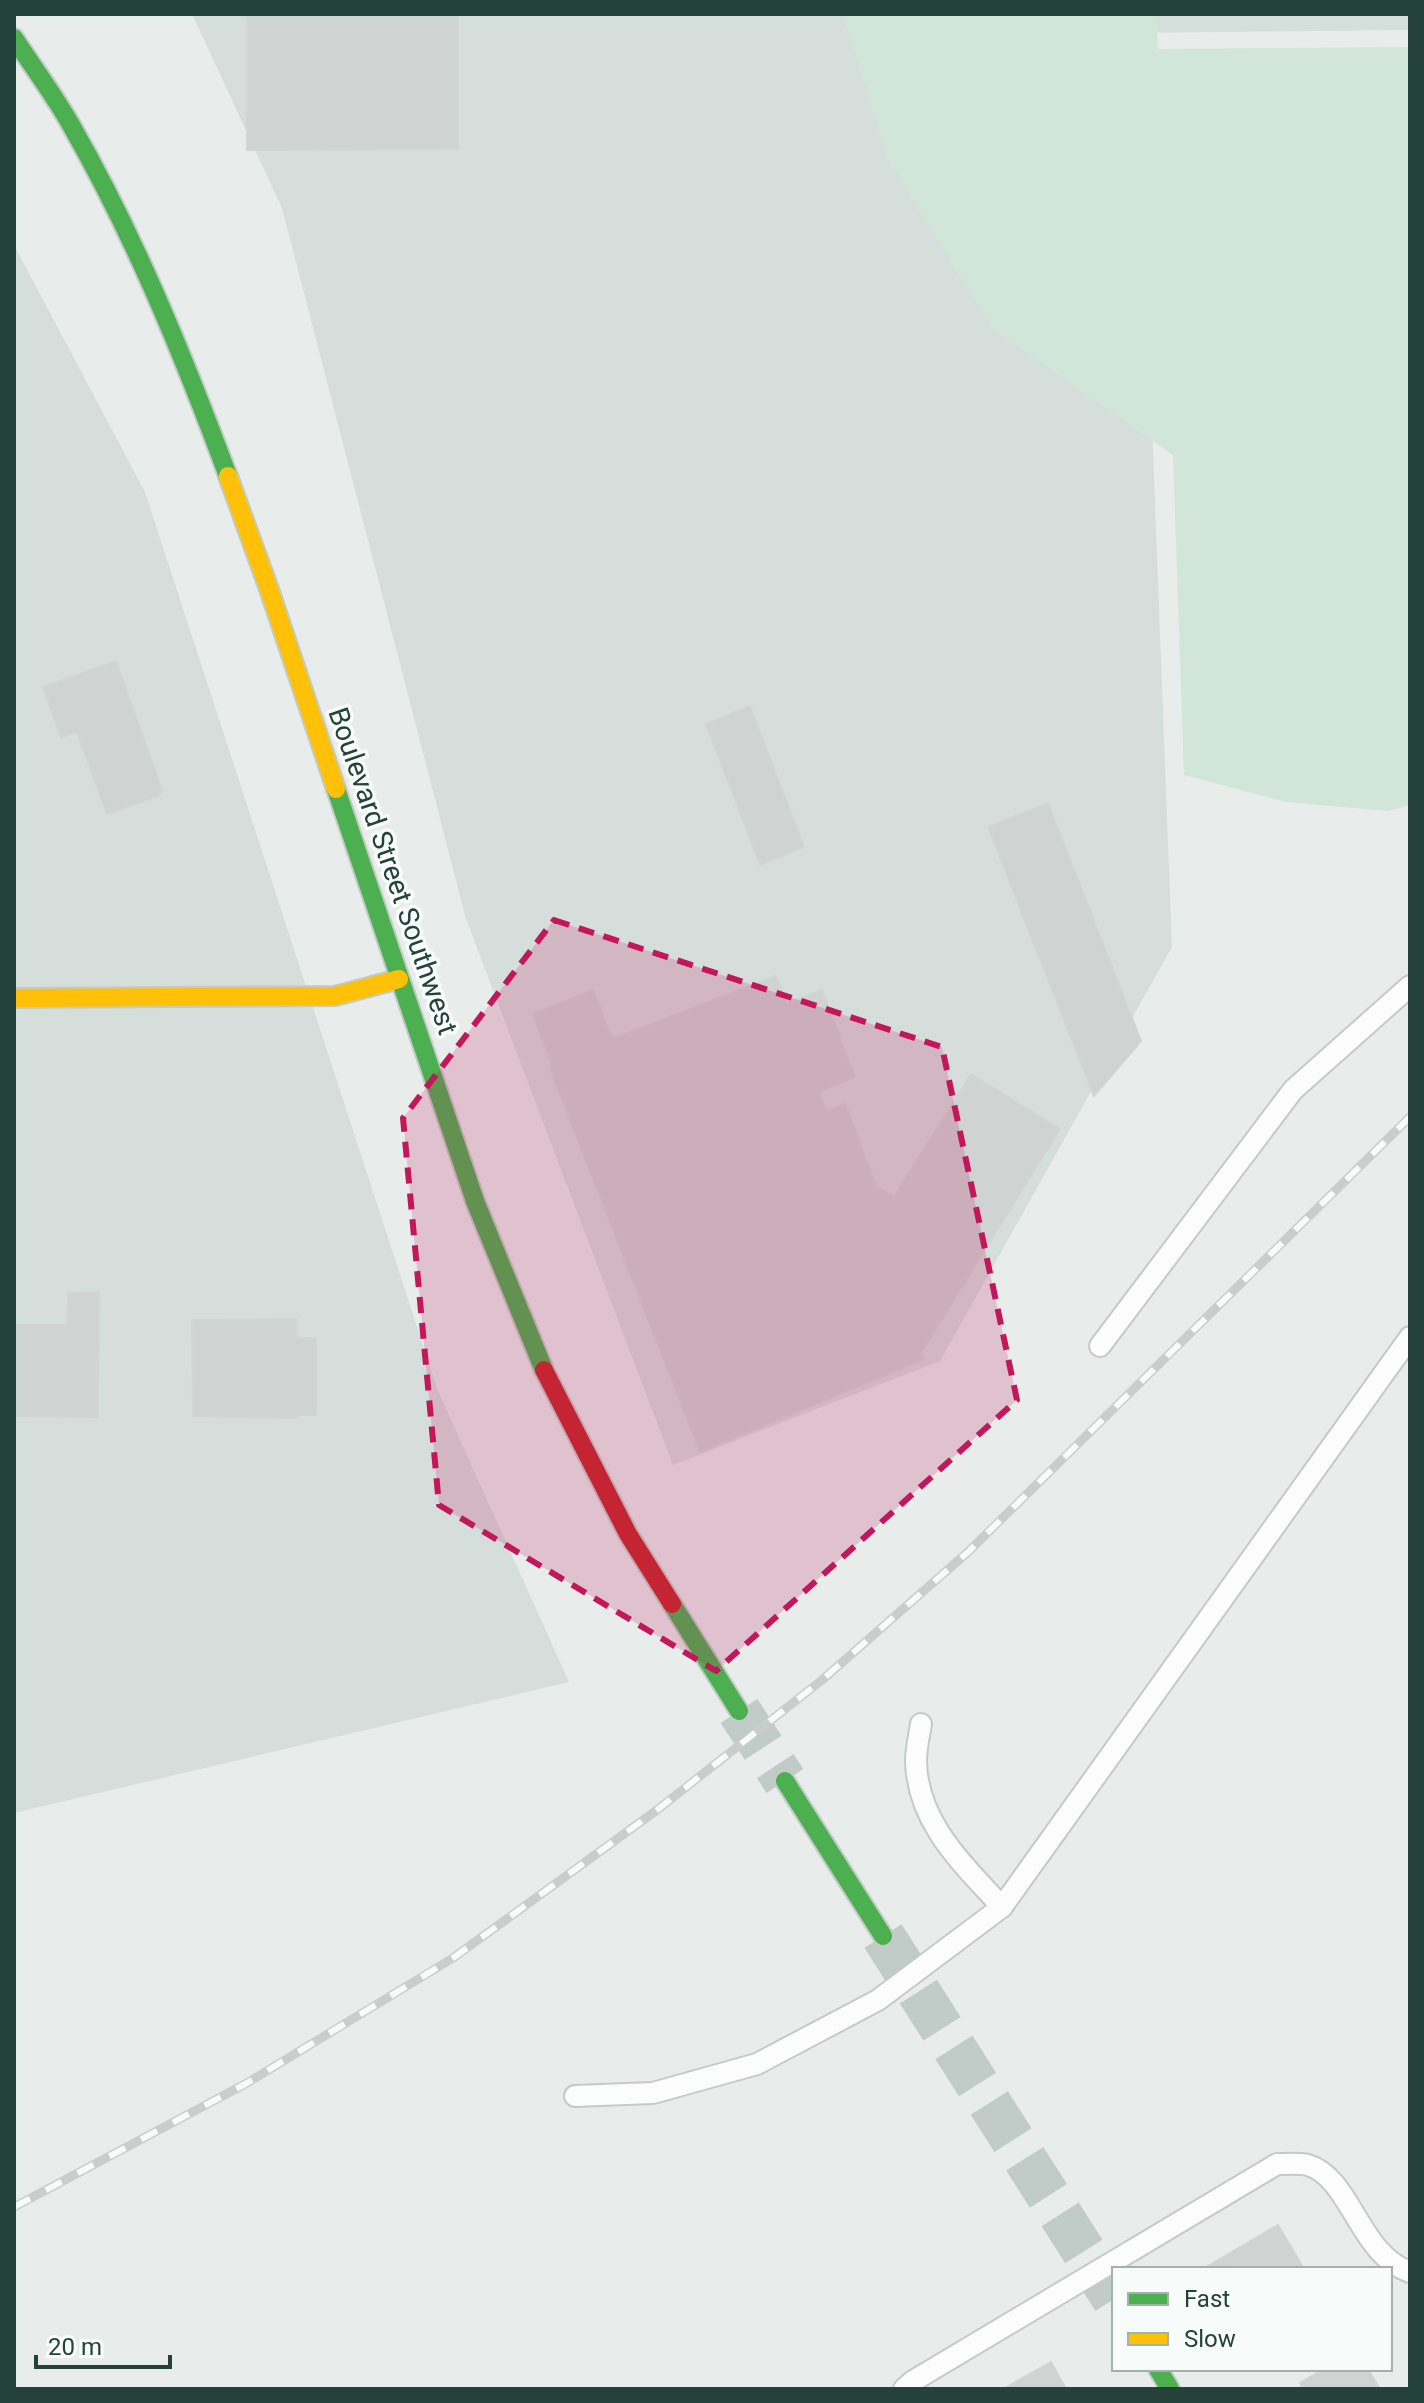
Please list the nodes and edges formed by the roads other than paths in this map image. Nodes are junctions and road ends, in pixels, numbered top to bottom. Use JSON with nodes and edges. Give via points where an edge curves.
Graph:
{"nodes":[{"id":1,"x":14,"y":38,"type":"edge"},
{"id":2,"x":399,"y":979,"type":"junction"},
{"id":3,"x":1410,"y":986,"type":"edge"},
{"id":4,"x":14,"y":998,"type":"edge"},
{"id":5,"x":1410,"y":1337,"type":"edge"},
{"id":6,"x":1100,"y":1346,"type":"dead end"},
{"id":7,"x":739,"y":1711,"type":"tunnel mouth"},
{"id":8,"x":921,"y":1724,"type":"dead end"},
{"id":9,"x":785,"y":1781,"type":"tunnel mouth"},
{"id":10,"x":1002,"y":1907,"type":"junction"},
{"id":11,"x":883,"y":1936,"type":"tunnel mouth"},
{"id":12,"x":575,"y":2096,"type":"dead end"},
{"id":13,"x":1410,"y":2272,"type":"edge"},
{"id":14,"x":1159,"y":2371,"type":"edge"},
{"id":15,"x":904,"y":2389,"type":"edge"},
{"id":16,"x":1170,"y":2389,"type":"edge"}],
"edges":[{"from":1,"to":2,"type":"main road","name":"Boulevard Street Southwest","via":[[70,122],[183,355],[269,589]]},
{"from":2,"to":4,"type":"main road","via":[[335,996]]},
{"from":2,"to":7,"type":"main road","name":"Boulevard Street Southwest","via":[[475,1201],[552,1389],[628,1534]]},
{"from":3,"to":6,"type":"lane","via":[[1293,1090]]},
{"from":5,"to":10,"type":"lane"},
{"from":8,"to":10,"type":"lane","via":[[916,1760],[930,1820]]},
{"from":9,"to":11,"type":"main road"},
{"from":10,"to":12,"type":"lane","via":[[878,2000],[757,2064],[653,2093]]},
{"from":13,"to":15,"type":"lane","via":[[1369,2241],[1332,2180],[1308,2165],[1277,2164]]},
{"from":14,"to":16,"type":"main road"}]}
